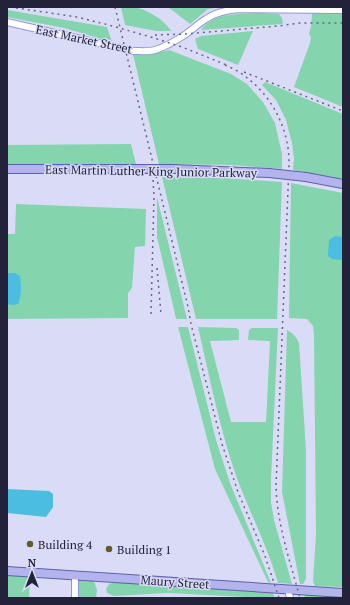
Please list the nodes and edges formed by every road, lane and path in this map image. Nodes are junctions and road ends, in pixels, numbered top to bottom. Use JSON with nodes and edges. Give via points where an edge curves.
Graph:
{"nodes":[{"id":1,"x":343,"y":10,"type":"edge"},
{"id":2,"x":7,"y":22,"type":"edge"},
{"id":3,"x":7,"y":169,"type":"edge"},
{"id":4,"x":343,"y":184,"type":"edge"},
{"id":5,"x":7,"y":571,"type":"edge"},
{"id":6,"x":75,"y":575,"type":"junction"},
{"id":7,"x":288,"y":589,"type":"junction"},
{"id":8,"x":343,"y":593,"type":"edge"},
{"id":9,"x":75,"y":598,"type":"edge"},
{"id":10,"x":290,"y":598,"type":"edge"}],
"edges":[{"from":1,"to":2,"type":"street","name":"East Market Street","via":[[226,10],[206,19],[170,43],[155,50],[143,51],[133,51]]},
{"from":3,"to":4,"type":"main road","name":"East Martin Luther King Junior Parkway","bridge":true,"via":[[173,169],[269,173]]},
{"from":5,"to":6,"type":"main road","name":"Maury Street"},
{"from":6,"to":7,"type":"main road","name":"Maury Street"},
{"from":6,"to":9,"type":"street"},
{"from":7,"to":8,"type":"main road","name":"Maury Street"},
{"from":7,"to":10,"type":"street"}]}
